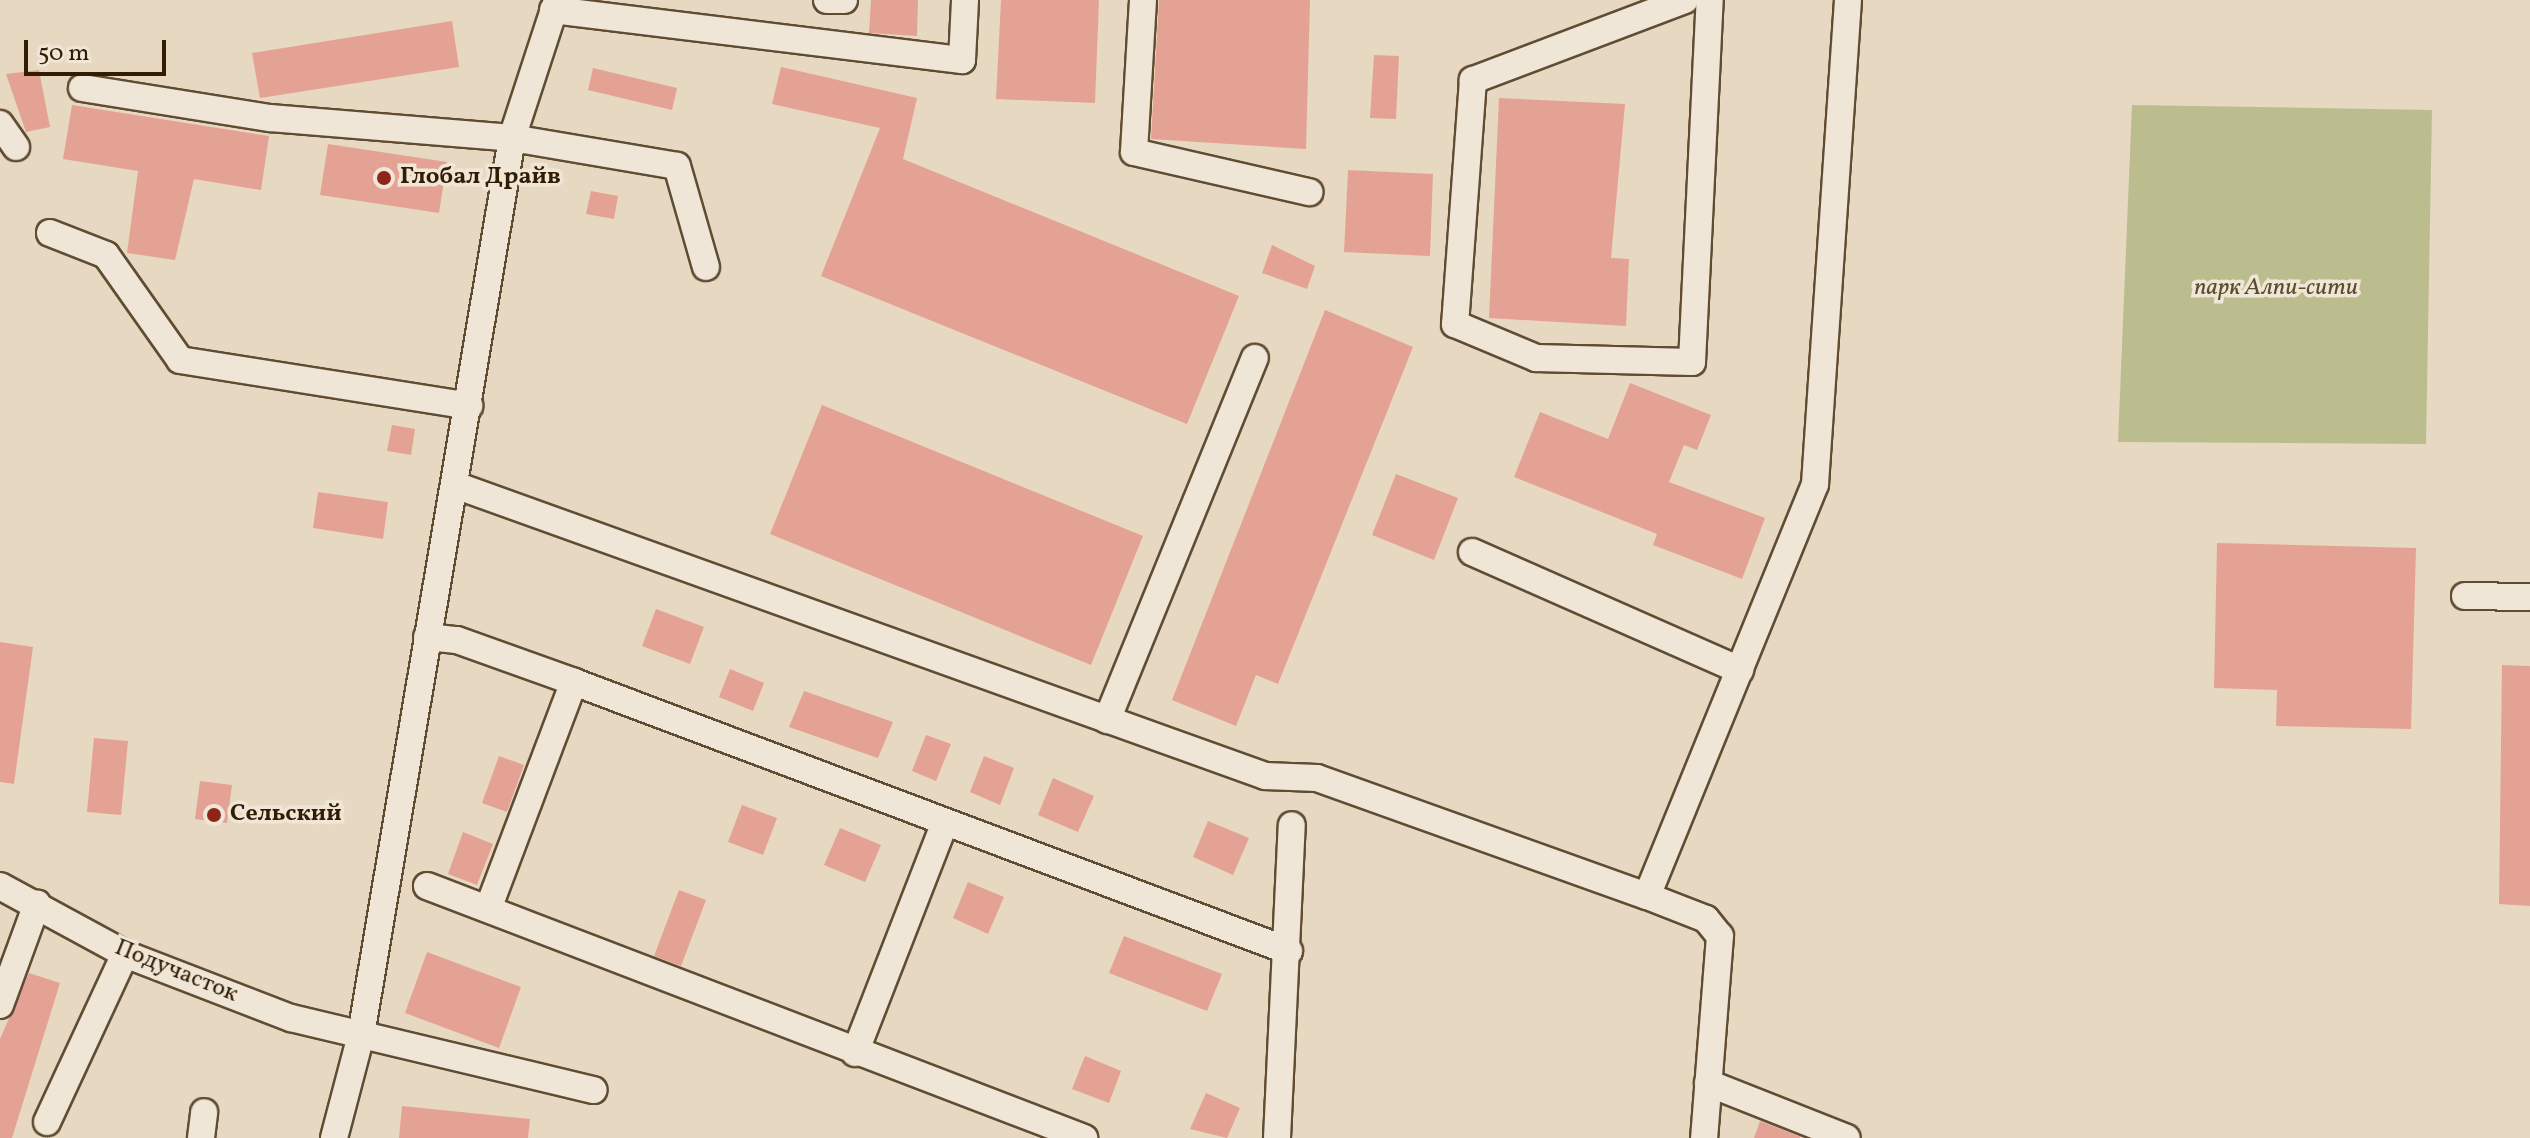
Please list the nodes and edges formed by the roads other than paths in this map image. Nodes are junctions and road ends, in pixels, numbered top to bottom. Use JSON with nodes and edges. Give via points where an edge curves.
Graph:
{"nodes":[{"id":1,"x":827,"y":0,"type":"edge"},
{"id":2,"x":844,"y":0,"type":"edge"},
{"id":3,"x":965,"y":0,"type":"edge"},
{"id":4,"x":1143,"y":0,"type":"edge"},
{"id":5,"x":1685,"y":0,"type":"edge"},
{"id":6,"x":1710,"y":0,"type":"edge"},
{"id":7,"x":1848,"y":0,"type":"edge"},
{"id":8,"x":555,"y":5,"type":"edge"},
{"id":9,"x":82,"y":88,"type":"dead end"},
{"id":10,"x":0,"y":124,"type":"edge"},
{"id":11,"x":512,"y":138,"type":"junction"},
{"id":12,"x":16,"y":147,"type":"dead end"},
{"id":13,"x":1309,"y":192,"type":"dead end"},
{"id":14,"x":50,"y":233,"type":"dead end"},
{"id":15,"x":706,"y":267,"type":"dead end"},
{"id":16,"x":1255,"y":358,"type":"dead end"},
{"id":17,"x":469,"y":406,"type":"junction"},
{"id":18,"x":455,"y":485,"type":"junction"},
{"id":19,"x":1472,"y":552,"type":"dead end"},
{"id":20,"x":2465,"y":596,"type":"dead end"},
{"id":21,"x":2530,"y":597,"type":"edge"},
{"id":22,"x":427,"y":637,"type":"junction"},
{"id":23,"x":1740,"y":670,"type":"junction"},
{"id":24,"x":574,"y":682,"type":"junction"},
{"id":25,"x":1107,"y":720,"type":"junction"},
{"id":26,"x":944,"y":825,"type":"junction"},
{"id":27,"x":1292,"y":825,"type":"dead end"},
{"id":28,"x":0,"y":886,"type":"edge"},
{"id":29,"x":427,"y":886,"type":"dead end"},
{"id":30,"x":1647,"y":896,"type":"junction"},
{"id":31,"x":37,"y":904,"type":"junction"},
{"id":32,"x":488,"y":909,"type":"junction"},
{"id":33,"x":1289,"y":951,"type":"junction"},
{"id":34,"x":125,"y":954,"type":"junction"},
{"id":35,"x":0,"y":1005,"type":"edge"},
{"id":36,"x":361,"y":1035,"type":"junction"},
{"id":37,"x":855,"y":1053,"type":"junction"},
{"id":38,"x":1708,"y":1083,"type":"junction"},
{"id":39,"x":594,"y":1090,"type":"dead end"},
{"id":40,"x":204,"y":1112,"type":"dead end"},
{"id":41,"x":47,"y":1122,"type":"dead end"},
{"id":42,"x":201,"y":1138,"type":"edge"},
{"id":43,"x":334,"y":1138,"type":"edge"},
{"id":44,"x":1084,"y":1138,"type":"edge"},
{"id":45,"x":1277,"y":1138,"type":"edge"},
{"id":46,"x":1704,"y":1138,"type":"edge"},
{"id":47,"x":1847,"y":1138,"type":"edge"}],
"edges":[{"from":1,"to":2,"type":"street"},
{"from":3,"to":8,"type":"street","via":[[962,60]]},
{"from":4,"to":13,"type":"street","via":[[1134,152]]},
{"from":5,"to":6,"type":"street","via":[[1473,80],[1455,324],[1536,358],[1692,362]]},
{"from":7,"to":23,"type":"street","via":[[1815,484]]},
{"from":8,"to":11,"type":"street"},
{"from":9,"to":11,"type":"street","via":[[270,118]]},
{"from":10,"to":12,"type":"street"},
{"from":11,"to":15,"type":"street","via":[[677,166]]},
{"from":11,"to":17,"type":"street"},
{"from":14,"to":17,"type":"street","via":[[106,255],[180,360]]},
{"from":16,"to":25,"type":"street"},
{"from":17,"to":18,"type":"street"},
{"from":18,"to":22,"type":"street"},
{"from":18,"to":25,"type":"street"},
{"from":19,"to":23,"type":"street"},
{"from":20,"to":21,"type":"street"},
{"from":22,"to":24,"type":"street","via":[[457,640]]},
{"from":22,"to":36,"type":"street"},
{"from":23,"to":30,"type":"street"},
{"from":24,"to":26,"type":"street"},
{"from":24,"to":32,"type":"street"},
{"from":25,"to":30,"type":"street","via":[[1265,776],[1317,778]]},
{"from":26,"to":33,"type":"street"},
{"from":26,"to":37,"type":"street"},
{"from":27,"to":33,"type":"street"},
{"from":28,"to":31,"type":"street","name":"Подучасток"},
{"from":29,"to":32,"type":"street"},
{"from":30,"to":38,"type":"street","via":[[1706,919],[1720,936]]},
{"from":31,"to":34,"type":"street","name":"Подучасток"},
{"from":31,"to":35,"type":"street"},
{"from":32,"to":37,"type":"street"},
{"from":33,"to":45,"type":"street"},
{"from":34,"to":36,"type":"street","name":"Подучасток","via":[[291,1018]]},
{"from":34,"to":41,"type":"street"},
{"from":36,"to":39,"type":"street","name":"Подучасток"},
{"from":36,"to":43,"type":"street"},
{"from":37,"to":44,"type":"street"},
{"from":38,"to":46,"type":"street"},
{"from":38,"to":47,"type":"street"},
{"from":40,"to":42,"type":"street"}]}
